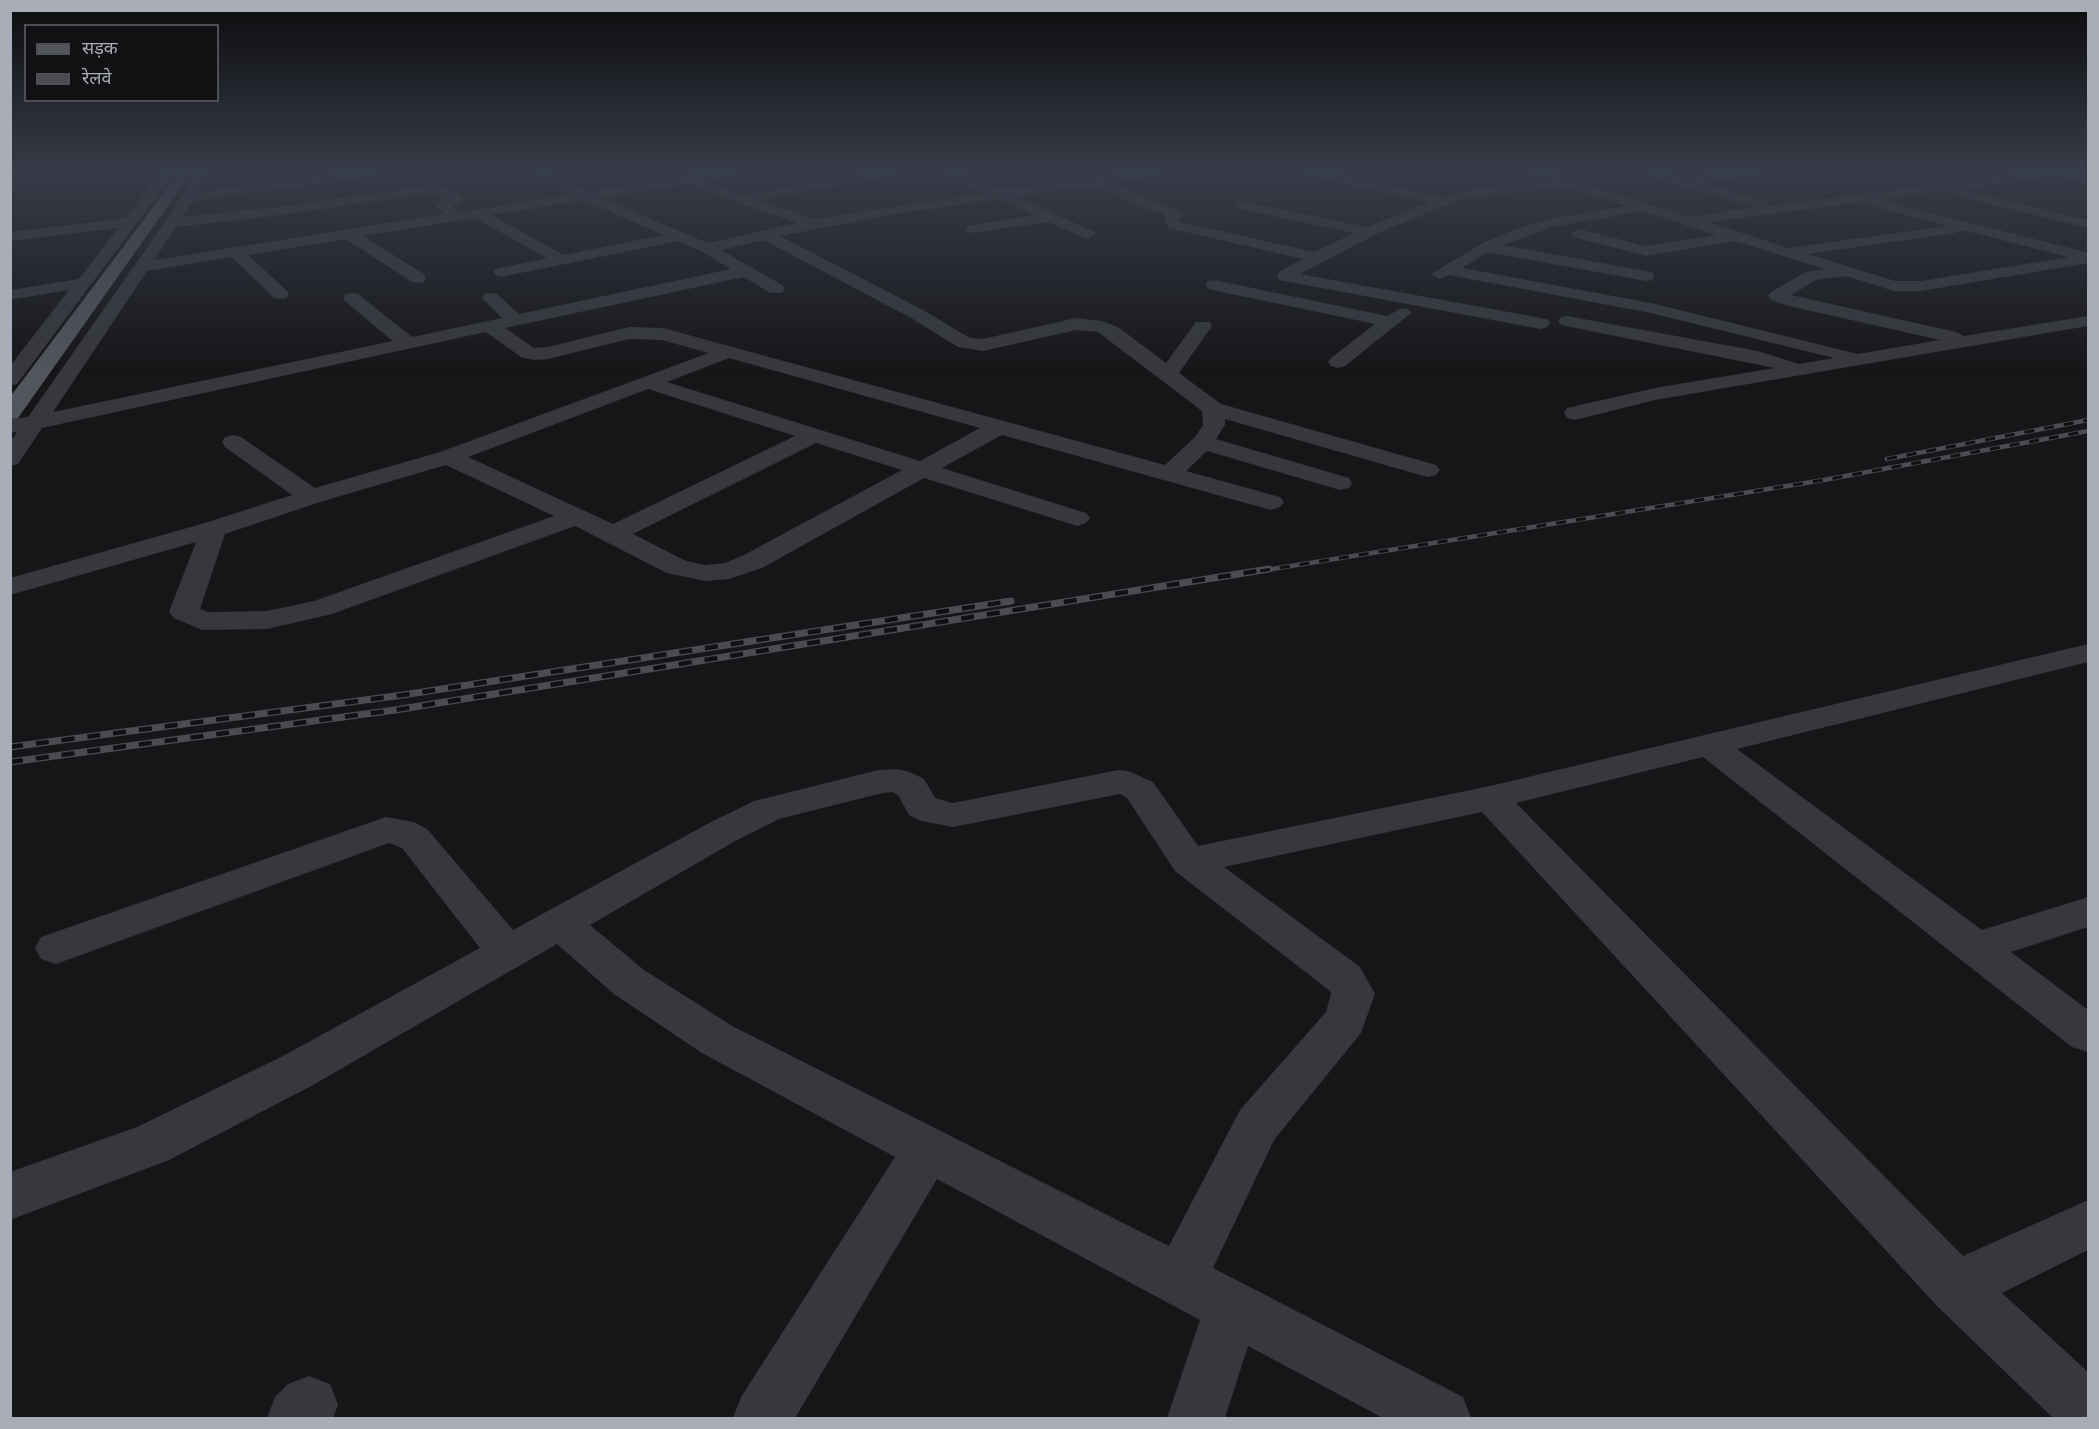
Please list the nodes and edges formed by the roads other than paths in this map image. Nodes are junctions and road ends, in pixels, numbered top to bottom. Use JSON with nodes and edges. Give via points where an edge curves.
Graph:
{"nodes":[{"id":1,"x":117,"y":240,"type":"edge"},
{"id":2,"x":136,"y":240,"type":"edge"},
{"id":3,"x":159,"y":240,"type":"edge"},
{"id":4,"x":313,"y":240,"type":"edge"},
{"id":5,"x":358,"y":240,"type":"edge"},
{"id":6,"x":525,"y":240,"type":"edge"},
{"id":7,"x":662,"y":240,"type":"edge"},
{"id":8,"x":688,"y":240,"type":"edge"},
{"id":9,"x":745,"y":240,"type":"edge"},
{"id":10,"x":775,"y":240,"type":"edge"},
{"id":11,"x":1240,"y":240,"type":"edge"},
{"id":12,"x":1352,"y":240,"type":"edge"},
{"id":13,"x":1506,"y":240,"type":"edge"},
{"id":14,"x":1601,"y":240,"type":"edge"},
{"id":15,"x":1716,"y":240,"type":"edge"},
{"id":16,"x":1742,"y":240,"type":"edge"},
{"id":17,"x":1876,"y":240,"type":"edge"},
{"id":18,"x":2019,"y":240,"type":"edge"},
{"id":19,"x":1486,"y":247,"type":"junction"},
{"id":20,"x":707,"y":248,"type":"junction"},
{"id":21,"x":236,"y":252,"type":"junction"},
{"id":22,"x":1782,"y":252,"type":"junction"},
{"id":23,"x":1317,"y":257,"type":"junction"},
{"id":24,"x":2088,"y":258,"type":"edge"},
{"id":25,"x":562,"y":260,"type":"junction"},
{"id":26,"x":141,"y":267,"type":"junction"},
{"id":27,"x":1447,"y":270,"type":"junction"},
{"id":28,"x":747,"y":271,"type":"junction"},
{"id":29,"x":501,"y":272,"type":"dead end"},
{"id":30,"x":1843,"y":272,"type":"junction"},
{"id":31,"x":1646,"y":276,"type":"dead end"},
{"id":32,"x":418,"y":278,"type":"dead end"},
{"id":33,"x":84,"y":283,"type":"junction"},
{"id":34,"x":1214,"y":285,"type":"dead end"},
{"id":35,"x":776,"y":289,"type":"dead end"},
{"id":36,"x":1422,"y":293,"type":"junction"},
{"id":37,"x":280,"y":294,"type":"dead end"},
{"id":38,"x":10,"y":295,"type":"edge"},
{"id":39,"x":352,"y":298,"type":"dead end"},
{"id":40,"x":491,"y":298,"type":"dead end"},
{"id":41,"x":515,"y":320,"type":"junction"},
{"id":42,"x":1567,"y":321,"type":"dead end"},
{"id":43,"x":2088,"y":321,"type":"edge"},
{"id":44,"x":1390,"y":322,"type":"junction"},
{"id":45,"x":1541,"y":323,"type":"dead end"},
{"id":46,"x":490,"y":326,"type":"junction"},
{"id":47,"x":1203,"y":326,"type":"dead end"},
{"id":48,"x":1968,"y":341,"type":"junction"},
{"id":49,"x":408,"y":344,"type":"junction"},
{"id":50,"x":726,"y":353,"type":"junction"},
{"id":51,"x":1865,"y":360,"type":"junction"},
{"id":52,"x":1338,"y":362,"type":"dead end"},
{"id":53,"x":1804,"y":370,"type":"junction"},
{"id":54,"x":1168,"y":375,"type":"junction"},
{"id":55,"x":10,"y":380,"type":"edge"},
{"id":56,"x":649,"y":383,"type":"junction"},
{"id":57,"x":1213,"y":410,"type":"junction"},
{"id":58,"x":10,"y":413,"type":"edge"},
{"id":59,"x":1575,"y":413,"type":"dead end"},
{"id":60,"x":34,"y":423,"type":"junction"},
{"id":61,"x":10,"y":426,"type":"edge"},
{"id":62,"x":998,"y":428,"type":"junction"},
{"id":63,"x":813,"y":436,"type":"junction"},
{"id":64,"x":233,"y":442,"type":"dead end"},
{"id":65,"x":1203,"y":442,"type":"junction"},
{"id":66,"x":448,"y":457,"type":"junction"},
{"id":67,"x":10,"y":459,"type":"edge"},
{"id":68,"x":920,"y":469,"type":"junction"},
{"id":69,"x":1428,"y":470,"type":"dead end"},
{"id":70,"x":1169,"y":474,"type":"junction"},
{"id":71,"x":1340,"y":483,"type":"dead end"},
{"id":72,"x":311,"y":497,"type":"junction"},
{"id":73,"x":1272,"y":502,"type":"dead end"},
{"id":74,"x":576,"y":517,"type":"junction"},
{"id":75,"x":1077,"y":518,"type":"dead end"},
{"id":76,"x":214,"y":529,"type":"junction"},
{"id":77,"x":613,"y":534,"type":"junction"},
{"id":78,"x":10,"y":587,"type":"edge"},
{"id":79,"x":2073,"y":656,"type":"edge"},
{"id":80,"x":2088,"y":677,"type":"edge"},
{"id":81,"x":1708,"y":745,"type":"junction"},
{"id":82,"x":1490,"y":798,"type":"junction"},
{"id":83,"x":1189,"y":861,"type":"junction"},
{"id":84,"x":2088,"y":912,"type":"edge"},
{"id":85,"x":560,"y":923,"type":"junction"},
{"id":86,"x":56,"y":948,"type":"dead end"},
{"id":87,"x":1976,"y":948,"type":"junction"},
{"id":88,"x":508,"y":953,"type":"junction"},
{"id":89,"x":2088,"y":1034,"type":"edge"},
{"id":90,"x":927,"y":1150,"type":"junction"},
{"id":91,"x":10,"y":1196,"type":"edge"},
{"id":92,"x":2088,"y":1224,"type":"edge"},
{"id":93,"x":1180,"y":1280,"type":"junction"},
{"id":94,"x":1956,"y":1287,"type":"junction"},
{"id":95,"x":1232,"y":1308,"type":"junction"},
{"id":96,"x":2088,"y":1412,"type":"edge"},
{"id":97,"x":762,"y":1419,"type":"edge"},
{"id":98,"x":1196,"y":1419,"type":"edge"},
{"id":99,"x":1442,"y":1419,"type":"edge"}],
"edges":[{"from":1,"to":33,"type":"street"},
{"from":2,"to":58,"type":"main road"},
{"from":3,"to":26,"type":"street"},
{"from":4,"to":21,"type":"street"},
{"from":5,"to":32,"type":"street"},
{"from":6,"to":25,"type":"street"},
{"from":7,"to":25,"type":"street"},
{"from":8,"to":20,"type":"street"},
{"from":9,"to":20,"type":"street"},
{"from":10,"to":54,"type":"street","via":[[917,314],[964,344],[983,345],[1053,328],[1090,325],[1111,331]]},
{"from":11,"to":23,"type":"street"},
{"from":12,"to":23,"type":"street"},
{"from":13,"to":19,"type":"street"},
{"from":14,"to":15,"type":"street","via":[[1646,251]]},
{"from":16,"to":22,"type":"street"},
{"from":17,"to":22,"type":"street"},
{"from":18,"to":24,"type":"street"},
{"from":19,"to":27,"type":"street"},
{"from":19,"to":31,"type":"street"},
{"from":20,"to":28,"type":"street"},
{"from":21,"to":26,"type":"street"},
{"from":21,"to":37,"type":"street"},
{"from":22,"to":30,"type":"street"},
{"from":23,"to":36,"type":"street","via":[[1285,276]]},
{"from":24,"to":30,"type":"street","via":[[1910,287]]},
{"from":25,"to":29,"type":"street"},
{"from":26,"to":60,"type":"street"},
{"from":27,"to":36,"type":"street"},
{"from":27,"to":51,"type":"street","via":[[1651,308]]},
{"from":28,"to":35,"type":"street"},
{"from":28,"to":41,"type":"street"},
{"from":30,"to":48,"type":"street","via":[[1812,276],[1777,296]]},
{"from":33,"to":38,"type":"street"},
{"from":33,"to":55,"type":"street"},
{"from":34,"to":44,"type":"street"},
{"from":36,"to":44,"type":"street"},
{"from":36,"to":45,"type":"street"},
{"from":39,"to":49,"type":"street"},
{"from":40,"to":41,"type":"street"},
{"from":41,"to":46,"type":"street"},
{"from":42,"to":53,"type":"street","via":[[1758,357]]},
{"from":43,"to":48,"type":"street"},
{"from":44,"to":52,"type":"street"},
{"from":46,"to":49,"type":"street"},
{"from":46,"to":50,"type":"street","via":[[534,354],[642,332],[663,334]]},
{"from":47,"to":54,"type":"street"},
{"from":48,"to":51,"type":"street"},
{"from":49,"to":60,"type":"street"},
{"from":50,"to":56,"type":"street"},
{"from":50,"to":62,"type":"street"},
{"from":51,"to":53,"type":"street"},
{"from":53,"to":59,"type":"street","via":[[1655,394]]},
{"from":54,"to":57,"type":"street"},
{"from":56,"to":63,"type":"street"},
{"from":56,"to":66,"type":"street"},
{"from":57,"to":65,"type":"street","via":[[1214,425]]},
{"from":57,"to":69,"type":"street"},
{"from":60,"to":61,"type":"street"},
{"from":60,"to":67,"type":"street"},
{"from":62,"to":68,"type":"street"},
{"from":62,"to":70,"type":"street"},
{"from":63,"to":68,"type":"street"},
{"from":63,"to":77,"type":"street"},
{"from":64,"to":72,"type":"street"},
{"from":65,"to":70,"type":"street"},
{"from":65,"to":71,"type":"street"},
{"from":66,"to":72,"type":"street"},
{"from":66,"to":74,"type":"street"},
{"from":68,"to":75,"type":"street"},
{"from":68,"to":77,"type":"street","via":[[729,571],[705,573],[677,567]]},
{"from":70,"to":73,"type":"street"},
{"from":72,"to":76,"type":"street"},
{"from":74,"to":76,"type":"street","via":[[322,608],[267,620],[229,622],[202,621],[184,612]]},
{"from":74,"to":77,"type":"street"},
{"from":76,"to":78,"type":"street"},
{"from":79,"to":80,"type":"street"},
{"from":79,"to":81,"type":"street"},
{"from":81,"to":82,"type":"street"},
{"from":81,"to":87,"type":"street"},
{"from":82,"to":83,"type":"street"},
{"from":82,"to":94,"type":"street"},
{"from":83,"to":85,"type":"street","via":[[1140,790],[1128,783],[953,815],[922,806],[910,787],[897,780],[767,810]]},
{"from":83,"to":93,"type":"street","via":[[1345,979],[1353,994],[1345,1020],[1257,1125]]},
{"from":84,"to":87,"type":"street"},
{"from":85,"to":88,"type":"street"},
{"from":85,"to":90,"type":"street","via":[[629,982],[717,1040]]},
{"from":86,"to":88,"type":"street","via":[[386,830],[401,831],[415,839]]},
{"from":87,"to":89,"type":"street"},
{"from":88,"to":91,"type":"street","via":[[297,1071],[152,1144]]},
{"from":90,"to":93,"type":"street"},
{"from":90,"to":97,"type":"street"},
{"from":92,"to":94,"type":"street"},
{"from":93,"to":95,"type":"street"},
{"from":94,"to":96,"type":"street"},
{"from":95,"to":98,"type":"street"},
{"from":95,"to":99,"type":"street"}]}
